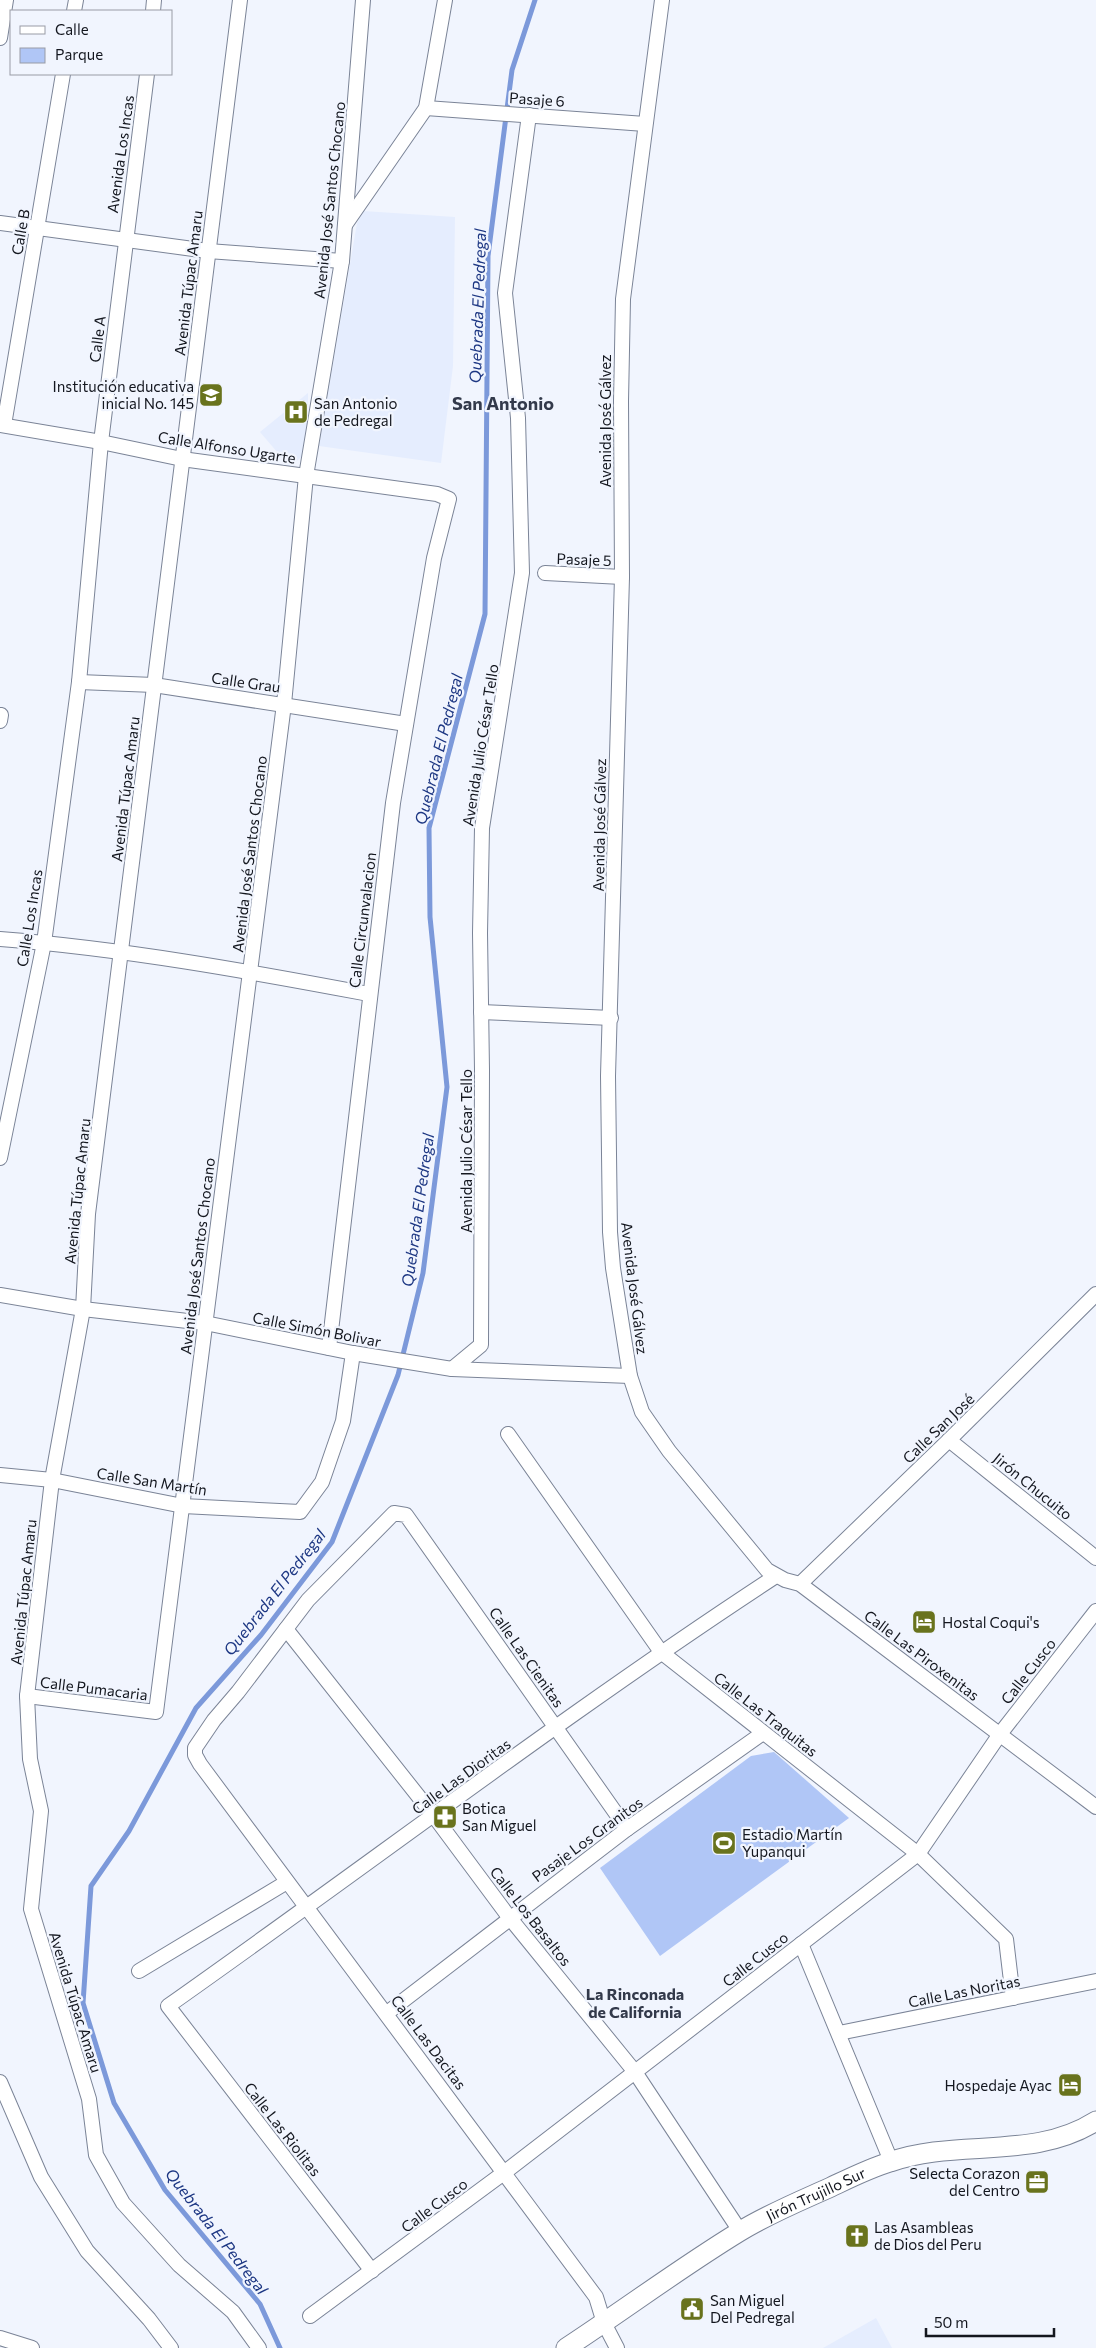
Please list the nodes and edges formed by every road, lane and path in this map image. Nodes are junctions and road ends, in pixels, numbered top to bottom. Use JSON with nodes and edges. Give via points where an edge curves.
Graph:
{"nodes":[{"id":1,"x":6,"y":0,"type":"edge"},
{"id":2,"x":240,"y":0,"type":"edge"},
{"id":3,"x":363,"y":0,"type":"edge"},
{"id":4,"x":445,"y":0,"type":"edge"},
{"id":5,"x":662,"y":0,"type":"edge"},
{"id":6,"x":0,"y":38,"type":"edge"},
{"id":7,"x":64,"y":75,"type":"edge"},
{"id":8,"x":147,"y":75,"type":"edge"},
{"id":9,"x":426,"y":108,"type":"junction"},
{"id":10,"x":529,"y":115,"type":"junction"},
{"id":11,"x":645,"y":124,"type":"junction"},
{"id":12,"x":0,"y":223,"type":"edge"},
{"id":13,"x":345,"y":226,"type":"junction"},
{"id":14,"x":37,"y":228,"type":"junction"},
{"id":15,"x":125,"y":239,"type":"junction"},
{"id":16,"x":208,"y":251,"type":"junction"},
{"id":17,"x":342,"y":261,"type":"junction"},
{"id":18,"x":2,"y":425,"type":"edge"},
{"id":19,"x":101,"y":442,"type":"junction"},
{"id":20,"x":182,"y":459,"type":"junction"},
{"id":21,"x":306,"y":476,"type":"junction"},
{"id":22,"x":449,"y":499,"type":"joint"},
{"id":23,"x":545,"y":573,"type":"dead end"},
{"id":24,"x":622,"y":576,"type":"junction"},
{"id":25,"x":80,"y":682,"type":"junction"},
{"id":26,"x":154,"y":685,"type":"junction"},
{"id":27,"x":284,"y":704,"type":"junction"},
{"id":28,"x":406,"y":724,"type":"junction"},
{"id":29,"x":0,"y":940,"type":"edge"},
{"id":30,"x":44,"y":943,"type":"junction"},
{"id":31,"x":121,"y":951,"type":"junction"},
{"id":32,"x":250,"y":971,"type":"junction"},
{"id":33,"x":369,"y":994,"type":"junction"},
{"id":34,"x":482,"y":1012,"type":"junction"},
{"id":35,"x":611,"y":1018,"type":"junction"},
{"id":36,"x":0,"y":1158,"type":"edge"},
{"id":37,"x":1096,"y":1294,"type":"edge"},
{"id":38,"x":0,"y":1295,"type":"edge"},
{"id":39,"x":83,"y":1309,"type":"junction"},
{"id":40,"x":205,"y":1323,"type":"junction"},
{"id":41,"x":329,"y":1348,"type":"junction"},
{"id":42,"x":354,"y":1354,"type":"junction"},
{"id":43,"x":452,"y":1370,"type":"junction"},
{"id":44,"x":630,"y":1376,"type":"junction"},
{"id":45,"x":508,"y":1434,"type":"dead end"},
{"id":46,"x":949,"y":1440,"type":"junction"},
{"id":47,"x":0,"y":1475,"type":"edge"},
{"id":48,"x":52,"y":1480,"type":"junction"},
{"id":49,"x":183,"y":1506,"type":"junction"},
{"id":50,"x":1096,"y":1558,"type":"edge"},
{"id":51,"x":776,"y":1576,"type":"junction"},
{"id":52,"x":800,"y":1584,"type":"junction"},
{"id":53,"x":1096,"y":1611,"type":"edge"},
{"id":54,"x":286,"y":1629,"type":"junction"},
{"id":55,"x":661,"y":1652,"type":"junction"},
{"id":56,"x":28,"y":1696,"type":"junction"},
{"id":57,"x":156,"y":1712,"type":"joint"},
{"id":58,"x":557,"y":1727,"type":"junction"},
{"id":59,"x":764,"y":1733,"type":"junction"},
{"id":60,"x":1000,"y":1734,"type":"junction"},
{"id":61,"x":1096,"y":1807,"type":"edge"},
{"id":62,"x":434,"y":1816,"type":"junction"},
{"id":63,"x":627,"y":1828,"type":"junction"},
{"id":64,"x":918,"y":1854,"type":"junction"},
{"id":65,"x":287,"y":1882,"type":"junction"},
{"id":66,"x":308,"y":1908,"type":"junction"},
{"id":67,"x":509,"y":1917,"type":"junction"},
{"id":68,"x":801,"y":1944,"type":"junction"},
{"id":69,"x":139,"y":1971,"type":"dead end"},
{"id":70,"x":1096,"y":1981,"type":"edge"},
{"id":71,"x":1013,"y":1998,"type":"junction"},
{"id":72,"x":168,"y":2006,"type":"joint"},
{"id":73,"x":387,"y":2013,"type":"junction"},
{"id":74,"x":839,"y":2033,"type":"junction"},
{"id":75,"x":635,"y":2072,"type":"junction"},
{"id":76,"x":0,"y":2082,"type":"edge"},
{"id":77,"x":1096,"y":2121,"type":"edge"},
{"id":78,"x":891,"y":2161,"type":"junction"},
{"id":79,"x":505,"y":2172,"type":"junction"},
{"id":80,"x":740,"y":2231,"type":"junction"},
{"id":81,"x":372,"y":2271,"type":"junction"},
{"id":82,"x":310,"y":2316,"type":"dead end"},
{"id":83,"x":604,"y":2323,"type":"junction"},
{"id":84,"x":0,"y":2338,"type":"edge"},
{"id":85,"x":32,"y":2348,"type":"edge"},
{"id":86,"x":171,"y":2348,"type":"edge"},
{"id":87,"x":259,"y":2348,"type":"edge"},
{"id":88,"x":566,"y":2348,"type":"edge"},
{"id":89,"x":617,"y":2348,"type":"edge"}],
"edges":[{"from":1,"to":6,"type":"street"},
{"from":2,"to":16,"type":"street","name":"Avenida Túpac Amaru"},
{"from":3,"to":13,"type":"street","name":"Avenida José Santos Chocano"},
{"from":4,"to":9,"type":"street"},
{"from":5,"to":11,"type":"street","name":"Avenida José Gálvez"},
{"from":7,"to":14,"type":"street","name":"Calle B"},
{"from":8,"to":15,"type":"street","name":"Avenida Los Incas"},
{"from":9,"to":10,"type":"street","name":"Pasaje 6"},
{"from":9,"to":13,"type":"street"},
{"from":10,"to":11,"type":"street","name":"Pasaje 6"},
{"from":10,"to":34,"type":"street","name":"Avenida Julio César Tello","via":[[505,293],[518,418],[522,573],[482,828]]},
{"from":11,"to":24,"type":"street","name":"Avenida José Gálvez","via":[[622,317]]},
{"from":12,"to":14,"type":"street"},
{"from":13,"to":17,"type":"street","name":"Avenida José Santos Chocano"},
{"from":14,"to":15,"type":"street"},
{"from":14,"to":18,"type":"street","name":"Calle B"},
{"from":15,"to":16,"type":"street"},
{"from":15,"to":19,"type":"street","name":"Calle A"},
{"from":16,"to":17,"type":"street"},
{"from":16,"to":20,"type":"street","name":"Avenida Túpac Amaru"},
{"from":17,"to":21,"type":"street","name":"Avenida José Santos Chocano"},
{"from":18,"to":19,"type":"street","name":"Calle Alfonso Ugarte"},
{"from":19,"to":20,"type":"street","name":"Calle Alfonso Ugarte"},
{"from":19,"to":25,"type":"street","name":"Calle A"},
{"from":20,"to":21,"type":"street","name":"Calle Alfonso Ugarte"},
{"from":20,"to":26,"type":"street","name":"Avenida Túpac Amaru"},
{"from":21,"to":22,"type":"street","name":"Calle Alfonso Ugarte","via":[[437,494]]},
{"from":21,"to":27,"type":"street","name":"Avenida José Santos Chocano"},
{"from":22,"to":28,"type":"street","name":"Calle Circunvalacion","via":[[434,558]]},
{"from":23,"to":24,"type":"street","name":"Pasaje 5"},
{"from":24,"to":35,"type":"street","name":"Avenida José Gálvez"},
{"from":25,"to":26,"type":"street","name":"Calle Grau"},
{"from":25,"to":30,"type":"street","name":"Calle Los Incas"},
{"from":26,"to":27,"type":"street","name":"Calle Grau"},
{"from":26,"to":31,"type":"street","name":"Avenida Túpac Amaru"},
{"from":27,"to":28,"type":"street","name":"Calle Grau"},
{"from":27,"to":32,"type":"street","name":"Avenida José Santos Chocano"},
{"from":28,"to":33,"type":"street","name":"Calle Circunvalacion"},
{"from":29,"to":30,"type":"street"},
{"from":30,"to":31,"type":"street"},
{"from":30,"to":36,"type":"street","name":"Calle Los Incas"},
{"from":31,"to":32,"type":"street"},
{"from":31,"to":39,"type":"street","name":"Avenida Túpac Amaru","via":[[88,1214]]},
{"from":32,"to":33,"type":"street"},
{"from":32,"to":40,"type":"street","name":"Avenida José Santos Chocano"},
{"from":33,"to":41,"type":"street","name":"Calle Circunvalacion"},
{"from":34,"to":35,"type":"street"},
{"from":34,"to":43,"type":"street","name":"Avenida Julio César Tello","via":[[481,1345]]},
{"from":35,"to":44,"type":"street","name":"Avenida José Gálvez","via":[[608,1076],[610,1232],[617,1301]]},
{"from":37,"to":46,"type":"street","name":"Calle San José"},
{"from":38,"to":39,"type":"street","name":"Calle Simón Bolivar"},
{"from":39,"to":40,"type":"street","name":"Calle Simón Bolivar"},
{"from":39,"to":48,"type":"street","name":"Avenida Túpac Amaru"},
{"from":40,"to":41,"type":"street","name":"Calle Simón Bolivar"},
{"from":40,"to":49,"type":"street","name":"Avenida José Santos Chocano"},
{"from":41,"to":42,"type":"street","name":"Calle Simón Bolivar"},
{"from":42,"to":43,"type":"street","name":"Calle Simón Bolivar"},
{"from":42,"to":49,"type":"street","name":"Calle San Martín","via":[[343,1421],[322,1482],[300,1512]]},
{"from":43,"to":44,"type":"street","name":"Calle Simón Bolivar"},
{"from":44,"to":51,"type":"street","name":"Avenida José Gálvez","via":[[650,1427],[759,1563]]},
{"from":45,"to":55,"type":"street","name":"Calle Las Traquitas"},
{"from":46,"to":50,"type":"street","name":"Jirón Chucuito"},
{"from":46,"to":52,"type":"street","name":"Calle San José"},
{"from":47,"to":48,"type":"street","name":"Calle San Martín"},
{"from":48,"to":49,"type":"street","name":"Calle San Martín"},
{"from":48,"to":56,"type":"street","name":"Avenida Túpac Amaru"},
{"from":49,"to":57,"type":"street","name":"Avenida José Santos Chocano"},
{"from":51,"to":52,"type":"street","name":"Avenida José Gálvez"},
{"from":51,"to":55,"type":"street","name":"Calle Las Dioritas"},
{"from":52,"to":60,"type":"street","name":"Calle Las Piroxenitas"},
{"from":53,"to":60,"type":"street","name":"Calle Cusco"},
{"from":54,"to":58,"type":"street","name":"Calle Las Cienitas","via":[[308,1600],[394,1513],[406,1515]]},
{"from":54,"to":62,"type":"street","name":"Calle Los Basaltos"},
{"from":54,"to":65,"type":"street","name":"Calle Las Dacitas","via":[[214,1720],[195,1748],[195,1755]]},
{"from":55,"to":58,"type":"street","name":"Calle Las Dioritas"},
{"from":55,"to":59,"type":"street","name":"Calle Las Traquitas"},
{"from":56,"to":57,"type":"street","name":"Calle Pumacaria"},
{"from":56,"to":87,"type":"street","name":"Avenida Túpac Amaru","via":[[30,1760],[41,1811],[31,1908],[89,2100],[96,2155],[123,2203],[179,2265],[233,2312]]},
{"from":58,"to":62,"type":"street","name":"Calle Las Dioritas"},
{"from":58,"to":63,"type":"street","name":"Calle Las Cienitas"},
{"from":59,"to":63,"type":"street","name":"Pasaje Los Granitos"},
{"from":59,"to":64,"type":"street","name":"Calle Las Traquitas"},
{"from":60,"to":61,"type":"street","name":"Calle Las Piroxenitas"},
{"from":60,"to":64,"type":"street","name":"Calle Cusco"},
{"from":62,"to":66,"type":"street","name":"Calle Las Dioritas"},
{"from":62,"to":67,"type":"street","name":"Calle Los Basaltos"},
{"from":63,"to":67,"type":"street","name":"Pasaje Los Granitos"},
{"from":64,"to":68,"type":"street","name":"Calle Cusco"},
{"from":64,"to":71,"type":"street","name":"Calle Las Traquitas","via":[[1006,1940]]},
{"from":65,"to":66,"type":"street","name":"Calle Las Dacitas"},
{"from":65,"to":69,"type":"street"},
{"from":66,"to":72,"type":"street","name":"Calle Las Dioritas"},
{"from":66,"to":73,"type":"street","name":"Calle Las Dacitas"},
{"from":67,"to":73,"type":"street","name":"Pasaje Los Granitos"},
{"from":67,"to":75,"type":"street","name":"Calle Los Basaltos"},
{"from":68,"to":74,"type":"street"},
{"from":68,"to":75,"type":"street","name":"Calle Cusco"},
{"from":70,"to":71,"type":"street","name":"Calle Las Noritas"},
{"from":71,"to":74,"type":"street","name":"Calle Las Noritas"},
{"from":72,"to":81,"type":"street","name":"Calle Las Riolitas"},
{"from":73,"to":79,"type":"street","name":"Calle Las Dacitas"},
{"from":74,"to":78,"type":"street"},
{"from":75,"to":79,"type":"street","name":"Calle Cusco"},
{"from":75,"to":80,"type":"street","name":"Calle Los Basaltos"},
{"from":76,"to":86,"type":"street","via":[[41,2177],[87,2251]]},
{"from":77,"to":78,"type":"street","name":"Jirón Trujillo Sur","via":[[1072,2134],[1035,2144],[936,2152]]},
{"from":78,"to":80,"type":"street","name":"Jirón Trujillo Sur"},
{"from":79,"to":81,"type":"street","name":"Calle Cusco"},
{"from":79,"to":83,"type":"street","name":"Calle Las Dacitas","via":[[596,2298]]},
{"from":80,"to":83,"type":"street","name":"Jirón Trujillo Sur"},
{"from":81,"to":82,"type":"street","name":"Calle Cusco"},
{"from":83,"to":88,"type":"street","name":"Jirón Trujillo Sur"},
{"from":83,"to":89,"type":"street","name":"Calle Las Dacitas"},
{"from":84,"to":85,"type":"street"}]}
